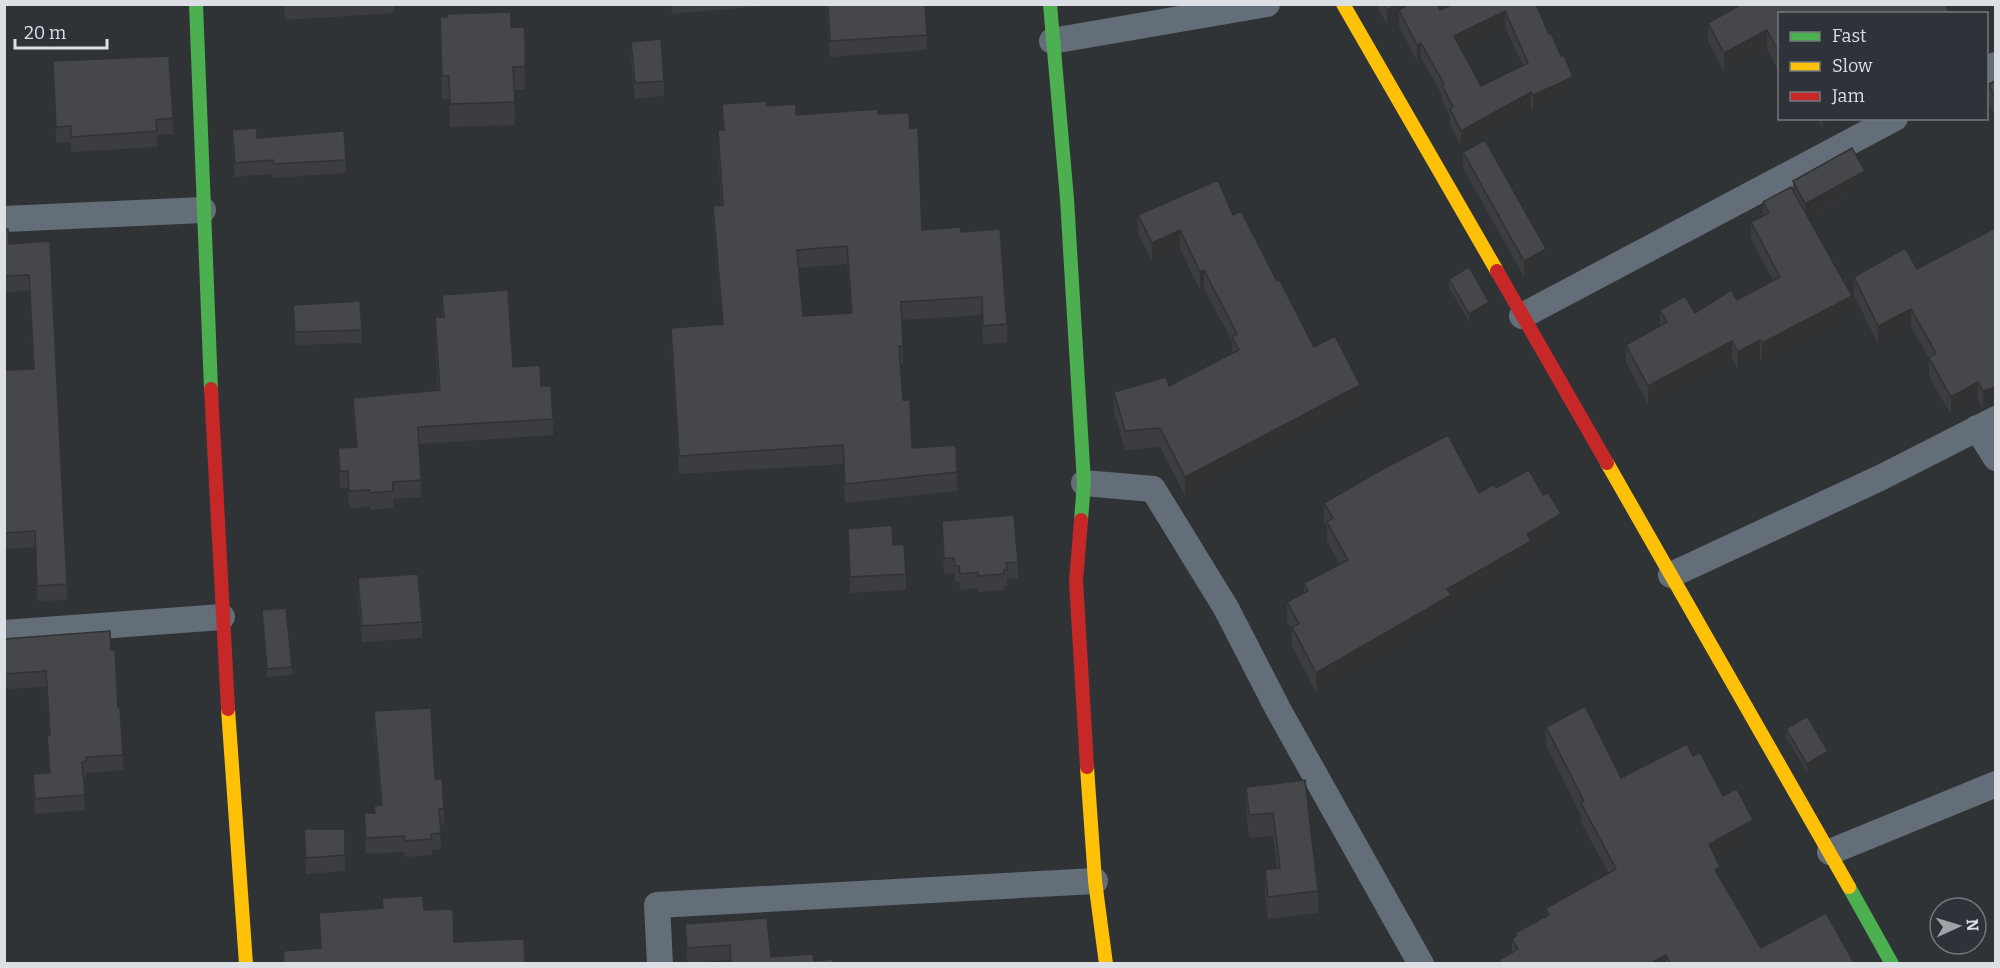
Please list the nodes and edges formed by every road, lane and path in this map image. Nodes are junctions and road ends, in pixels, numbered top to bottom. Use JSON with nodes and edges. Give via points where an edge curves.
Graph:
{"nodes":[{"id":1,"x":196,"y":4,"type":"edge"},
{"id":2,"x":1050,"y":4,"type":"edge"},
{"id":3,"x":1267,"y":4,"type":"edge"},
{"id":4,"x":1342,"y":4,"type":"edge"},
{"id":5,"x":1052,"y":41,"type":"junction"},
{"id":6,"x":1891,"y":120,"type":"edge"},
{"id":7,"x":202,"y":210,"type":"junction"},
{"id":8,"x":4,"y":219,"type":"edge"},
{"id":9,"x":1522,"y":316,"type":"junction"},
{"id":10,"x":1986,"y":423,"type":"edge"},
{"id":11,"x":1995,"y":458,"type":"edge"},
{"id":12,"x":1084,"y":483,"type":"junction"},
{"id":13,"x":1671,"y":575,"type":"junction"},
{"id":14,"x":222,"y":617,"type":"junction"},
{"id":15,"x":4,"y":633,"type":"edge"},
{"id":16,"x":1995,"y":784,"type":"edge"},
{"id":17,"x":1830,"y":852,"type":"junction"},
{"id":18,"x":1095,"y":881,"type":"junction"},
{"id":19,"x":246,"y":963,"type":"edge"},
{"id":20,"x":660,"y":963,"type":"edge"},
{"id":21,"x":1106,"y":963,"type":"edge"},
{"id":22,"x":1421,"y":963,"type":"edge"},
{"id":23,"x":1892,"y":963,"type":"edge"}],
"edges":[{"from":1,"to":7,"type":"street"},
{"from":2,"to":5,"type":"street"},
{"from":3,"to":5,"type":"street"},
{"from":4,"to":9,"type":"street"},
{"from":5,"to":12,"type":"street","via":[[1067,199]]},
{"from":6,"to":9,"type":"street"},
{"from":7,"to":8,"type":"street"},
{"from":7,"to":14,"type":"street"},
{"from":9,"to":13,"type":"street"},
{"from":10,"to":11,"type":"street"},
{"from":10,"to":13,"type":"street","via":[[1880,478]]},
{"from":12,"to":18,"type":"street","via":[[1076,581]]},
{"from":12,"to":22,"type":"street","via":[[1153,489],[1226,608],[1279,711]]},
{"from":13,"to":17,"type":"street"},
{"from":14,"to":15,"type":"street"},
{"from":14,"to":19,"type":"street"},
{"from":16,"to":17,"type":"street"},
{"from":17,"to":23,"type":"street"},
{"from":18,"to":20,"type":"street","via":[[657,905]]},
{"from":18,"to":21,"type":"street"}]}
